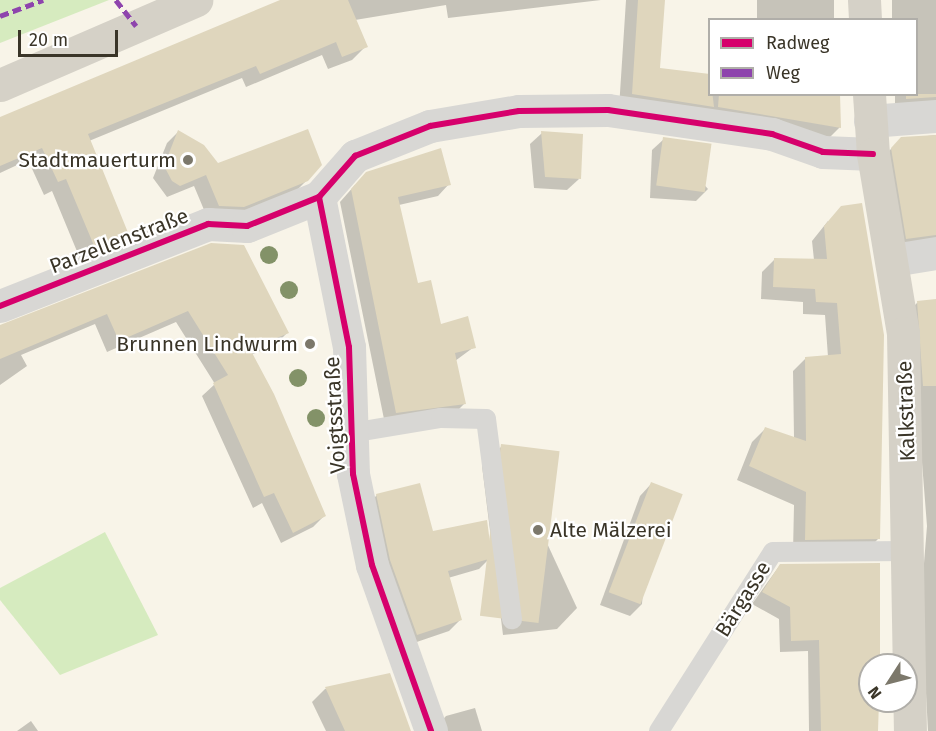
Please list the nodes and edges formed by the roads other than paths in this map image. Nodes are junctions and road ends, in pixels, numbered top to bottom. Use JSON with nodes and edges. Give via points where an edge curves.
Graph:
{"nodes":[{"id":1,"x":196,"y":0,"type":"edge"},
{"id":2,"x":864,"y":0,"type":"edge"},
{"id":3,"x":865,"y":18,"type":"edge"},
{"id":4,"x":0,"y":86,"type":"edge"},
{"id":5,"x":870,"y":108,"type":"edge"},
{"id":6,"x":936,"y":116,"type":"edge"},
{"id":7,"x":873,"y":154,"type":"junction"},
{"id":8,"x":319,"y":197,"type":"junction"},
{"id":9,"x":936,"y":253,"type":"edge"},
{"id":10,"x":893,"y":260,"type":"junction"},
{"id":11,"x":0,"y":306,"type":"edge"},
{"id":12,"x":351,"y":433,"type":"junction"},
{"id":13,"x":909,"y":551,"type":"junction"},
{"id":14,"x":512,"y":618,"type":"dead end"},
{"id":15,"x":431,"y":731,"type":"edge"},
{"id":16,"x":659,"y":731,"type":"edge"},
{"id":17,"x":910,"y":731,"type":"edge"}],
"edges":[{"from":1,"to":4,"type":"main road"},
{"from":2,"to":3,"type":"main road"},
{"from":5,"to":6,"type":"street"},
{"from":5,"to":7,"type":"main road","name":"Kalkstraße"},
{"from":7,"to":8,"type":"street","via":[[823,152],[772,134],[608,110],[519,111],[430,126],[355,156]]},
{"from":7,"to":10,"type":"main road","name":"Kalkstraße"},
{"from":8,"to":11,"type":"street","name":"Parzellenstraße","via":[[247,226],[208,224]]},
{"from":8,"to":12,"type":"street","name":"Voigtsstraße","via":[[348,347]]},
{"from":9,"to":10,"type":"street"},
{"from":10,"to":13,"type":"main road","name":"Kalkstraße","via":[[907,387]]},
{"from":12,"to":14,"type":"lane","via":[[441,418],[486,420]]},
{"from":12,"to":15,"type":"street","name":"Voigtsstraße","via":[[353,474],[372,565]]},
{"from":13,"to":16,"type":"lane","name":"Bärgasse","via":[[773,552]]},
{"from":13,"to":17,"type":"main road","name":"Kalkstraße"}]}
